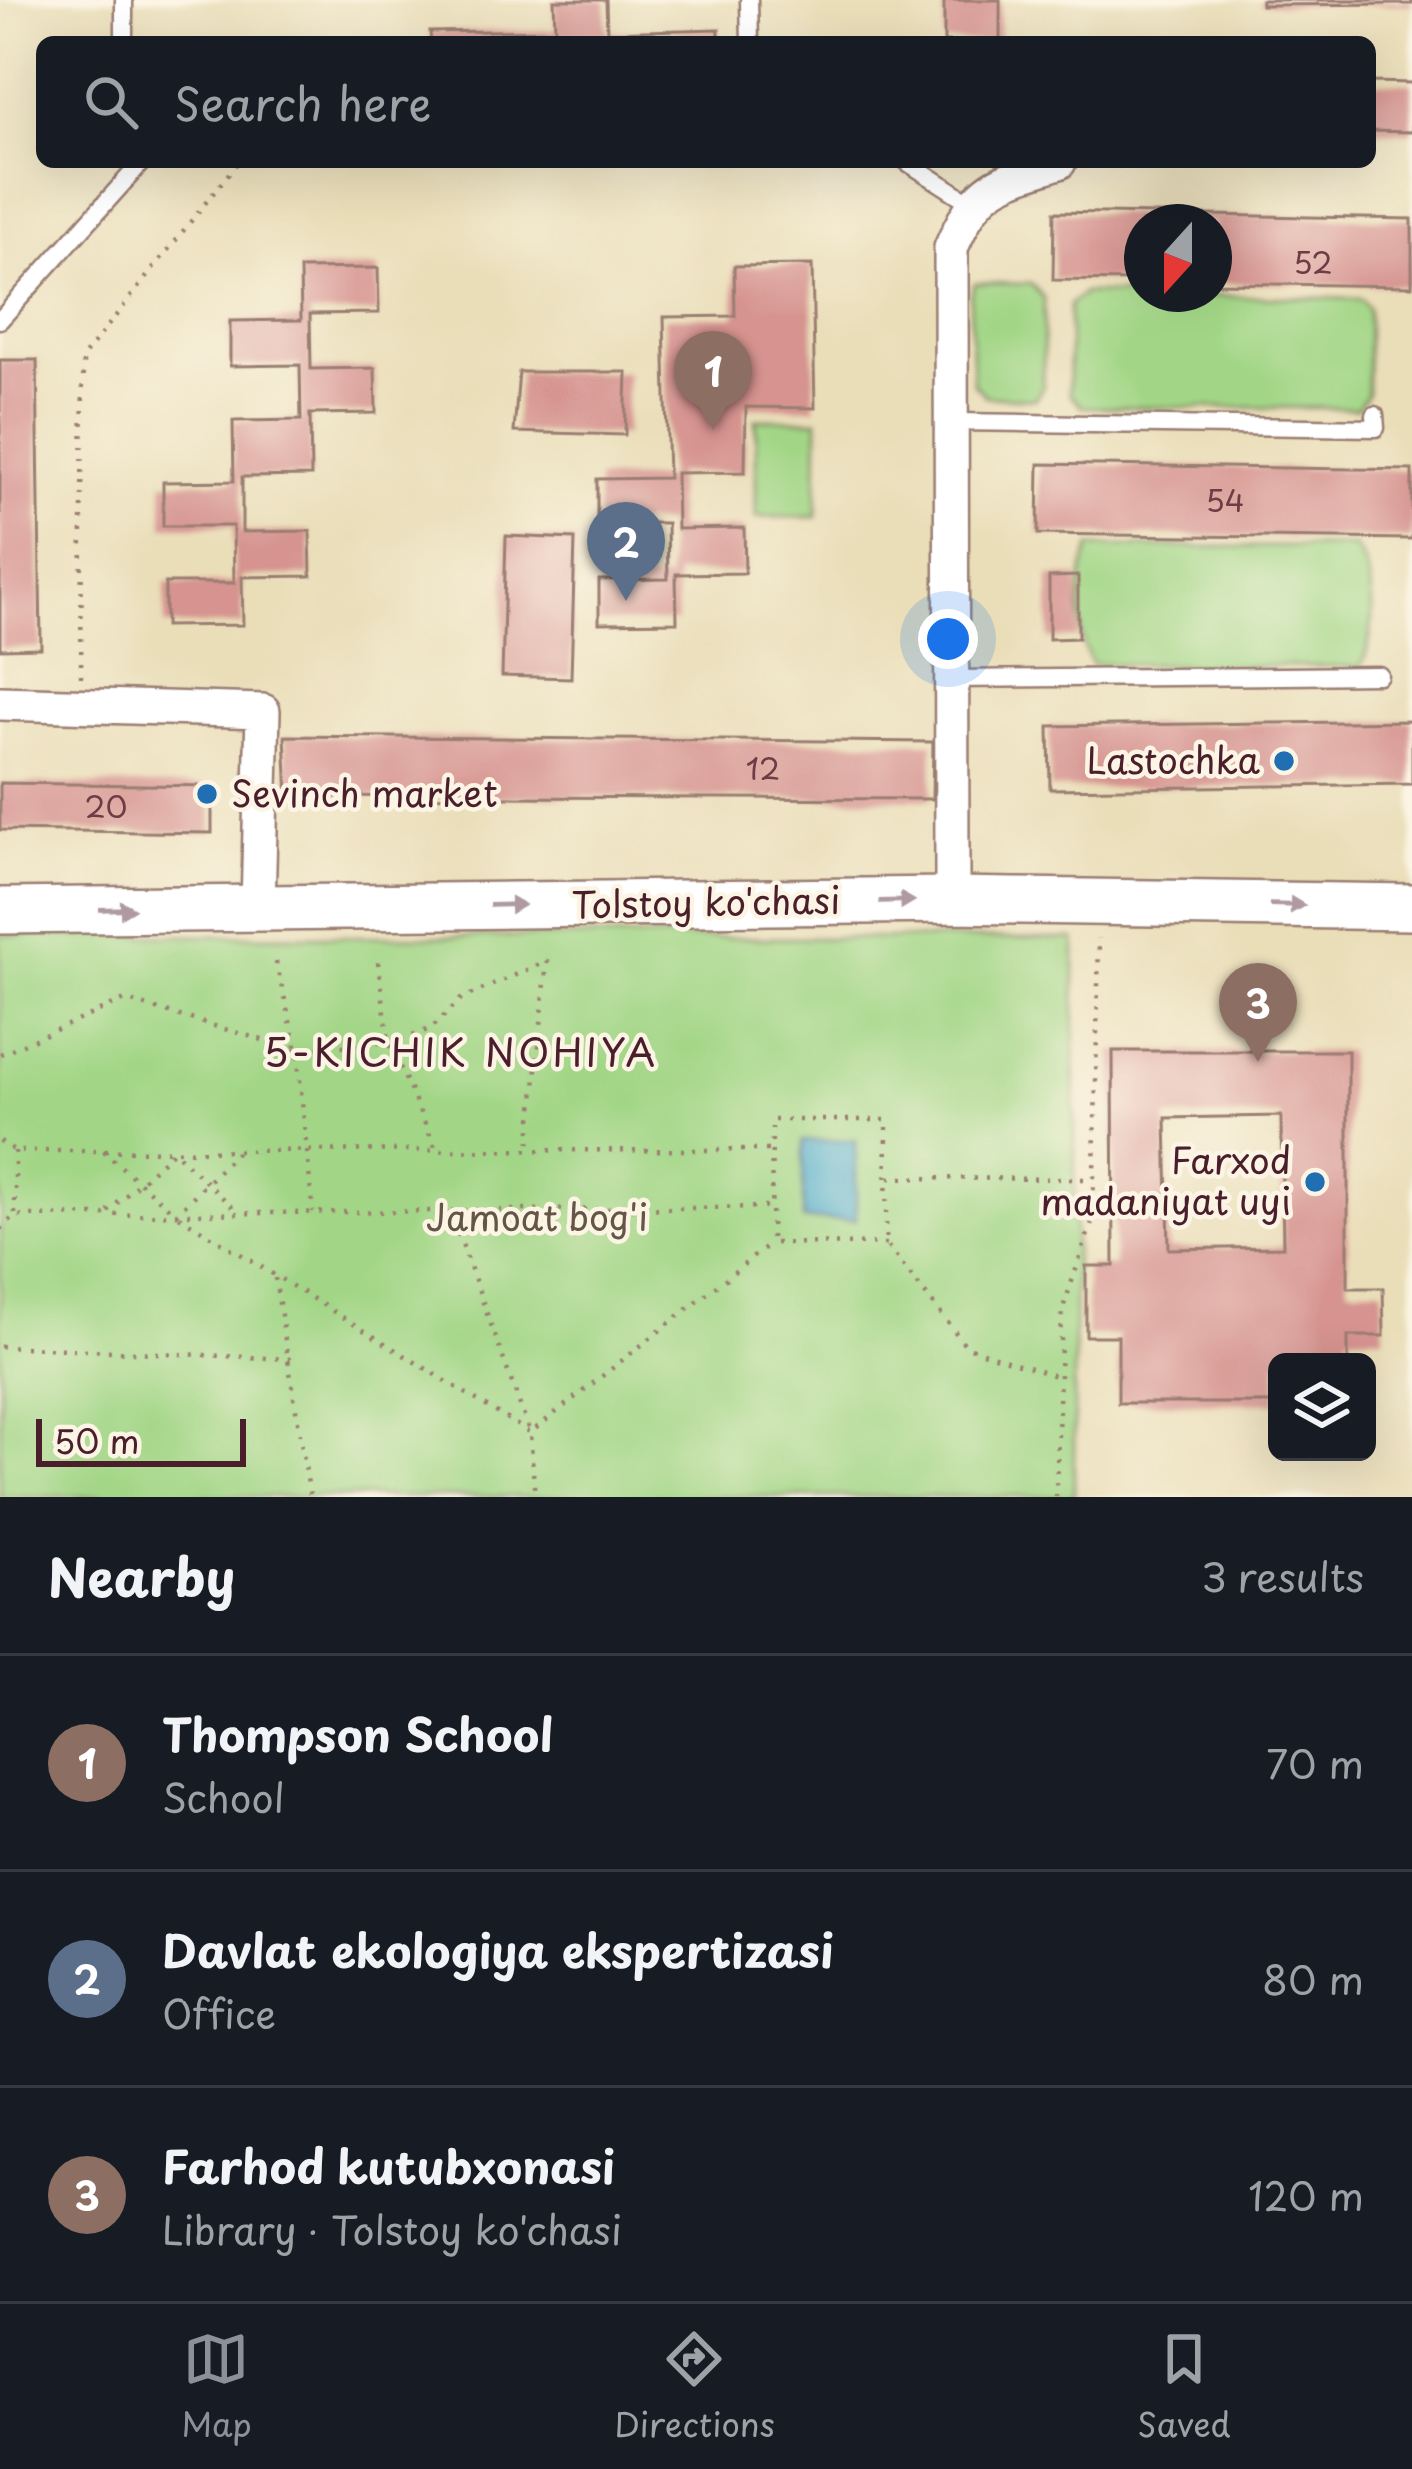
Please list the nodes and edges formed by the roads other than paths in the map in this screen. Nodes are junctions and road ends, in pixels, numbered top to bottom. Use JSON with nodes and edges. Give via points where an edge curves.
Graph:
{"nodes":[{"id":1,"x":124,"y":0,"type":"edge"},
{"id":2,"x":749,"y":0,"type":"edge"},
{"id":3,"x":124,"y":36,"type":"edge"},
{"id":4,"x":750,"y":36,"type":"edge"},
{"id":5,"x":916,"y":168,"type":"edge"},
{"id":6,"x":1041,"y":168,"type":"edge"},
{"id":7,"x":125,"y":171,"type":"edge"},
{"id":8,"x":970,"y":203,"type":"junction"},
{"id":9,"x":0,"y":320,"type":"edge"},
{"id":10,"x":1375,"y":415,"type":"dead end"},
{"id":11,"x":952,"y":422,"type":"junction"},
{"id":12,"x":1379,"y":675,"type":"dead end"},
{"id":13,"x":952,"y":679,"type":"junction"},
{"id":14,"x":0,"y":704,"type":"edge"},
{"id":15,"x":952,"y":900,"type":"junction"},
{"id":16,"x":258,"y":907,"type":"junction"},
{"id":17,"x":1412,"y":907,"type":"edge"},
{"id":18,"x":0,"y":911,"type":"edge"}],
"edges":[{"from":1,"to":3,"type":"lane"},
{"from":2,"to":4,"type":"lane"},
{"from":5,"to":8,"type":"lane"},
{"from":6,"to":8,"type":"street"},
{"from":7,"to":9,"type":"lane"},
{"from":8,"to":11,"type":"street","via":[[951,248]]},
{"from":10,"to":11,"type":"lane","via":[[1376,428]]},
{"from":11,"to":13,"type":"street"},
{"from":12,"to":13,"type":"lane"},
{"from":13,"to":15,"type":"street"},
{"from":14,"to":16,"type":"street","via":[[263,712]]},
{"from":16,"to":15,"type":"street","name":"Tolstoy ko'chasi","one_way":true},
{"from":15,"to":17,"type":"street","name":"Tolstoy ko'chasi","one_way":true},
{"from":18,"to":16,"type":"street","name":"Tolstoy ko'chasi","one_way":true}]}
